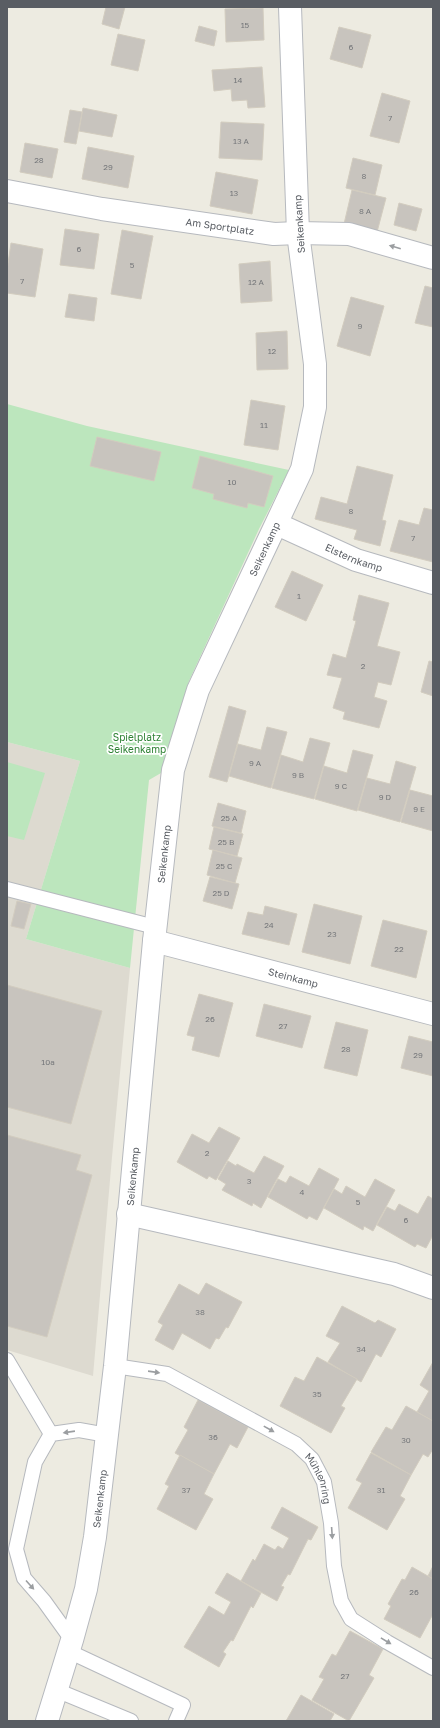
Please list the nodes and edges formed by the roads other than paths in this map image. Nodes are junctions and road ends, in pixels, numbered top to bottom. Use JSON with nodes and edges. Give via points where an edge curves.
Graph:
{"nodes":[{"id":1,"x":290,"y":7,"type":"edge"},
{"id":2,"x":7,"y":191,"type":"edge"},
{"id":3,"x":298,"y":233,"type":"junction"},
{"id":4,"x":433,"y":258,"type":"edge"},
{"id":5,"x":277,"y":524,"type":"junction"},
{"id":6,"x":433,"y":583,"type":"edge"},
{"id":7,"x":7,"y":889,"type":"edge"},
{"id":8,"x":154,"y":934,"type":"junction"},
{"id":9,"x":433,"y":1014,"type":"edge"},
{"id":10,"x":128,"y":1214,"type":"junction"},
{"id":11,"x":433,"y":1288,"type":"edge"},
{"id":12,"x":7,"y":1360,"type":"edge"},
{"id":13,"x":115,"y":1366,"type":"junction"},
{"id":14,"x":51,"y":1434,"type":"junction"},
{"id":15,"x":107,"y":1435,"type":"junction"},
{"id":16,"x":70,"y":1645,"type":"junction"},
{"id":17,"x":433,"y":1668,"type":"edge"},
{"id":18,"x":56,"y":1690,"type":"junction"},
{"id":19,"x":47,"y":1721,"type":"edge"},
{"id":20,"x":131,"y":1721,"type":"edge"},
{"id":21,"x":176,"y":1721,"type":"edge"}],
"edges":[{"from":1,"to":3,"type":"street","name":"Seikenkamp"},
{"from":2,"to":3,"type":"street","name":"Am Sportplatz","via":[[102,209],[258,232]]},
{"from":4,"to":3,"type":"street","name":"Am Sportplatz","one_way":true,"via":[[349,234]]},
{"from":3,"to":5,"type":"street","name":"Seikenkamp","via":[[316,364],[315,407],[302,469]]},
{"from":5,"to":6,"type":"street","name":"Elsternkamp","via":[[356,560]]},
{"from":5,"to":8,"type":"street","name":"Seikenkamp","via":[[198,690],[173,770]]},
{"from":7,"to":8,"type":"lane"},
{"from":8,"to":9,"type":"street","name":"Steinkamp"},
{"from":8,"to":10,"type":"street","name":"Seikenkamp"},
{"from":10,"to":11,"type":"street","via":[[394,1274]]},
{"from":10,"to":13,"type":"street","name":"Seikenkamp"},
{"from":12,"to":14,"type":"lane"},
{"from":13,"to":15,"type":"street","name":"Seikenkamp"},
{"from":13,"to":17,"type":"lane","name":"Mühlenring","one_way":true,"via":[[167,1374],[296,1444],[312,1459],[324,1482],[341,1601],[351,1618]]},
{"from":15,"to":14,"type":"lane","one_way":true,"via":[[79,1430]]},
{"from":14,"to":16,"type":"lane","one_way":true,"via":[[35,1462],[16,1549],[24,1578],[44,1600]]},
{"from":15,"to":16,"type":"street","name":"Seikenkamp","via":[[86,1589]]},
{"from":16,"to":18,"type":"street","name":"Seikenkamp"},
{"from":16,"to":21,"type":"lane","via":[[183,1705]]},
{"from":18,"to":19,"type":"street","name":"Seikenkamp"},
{"from":18,"to":20,"type":"lane"}]}
